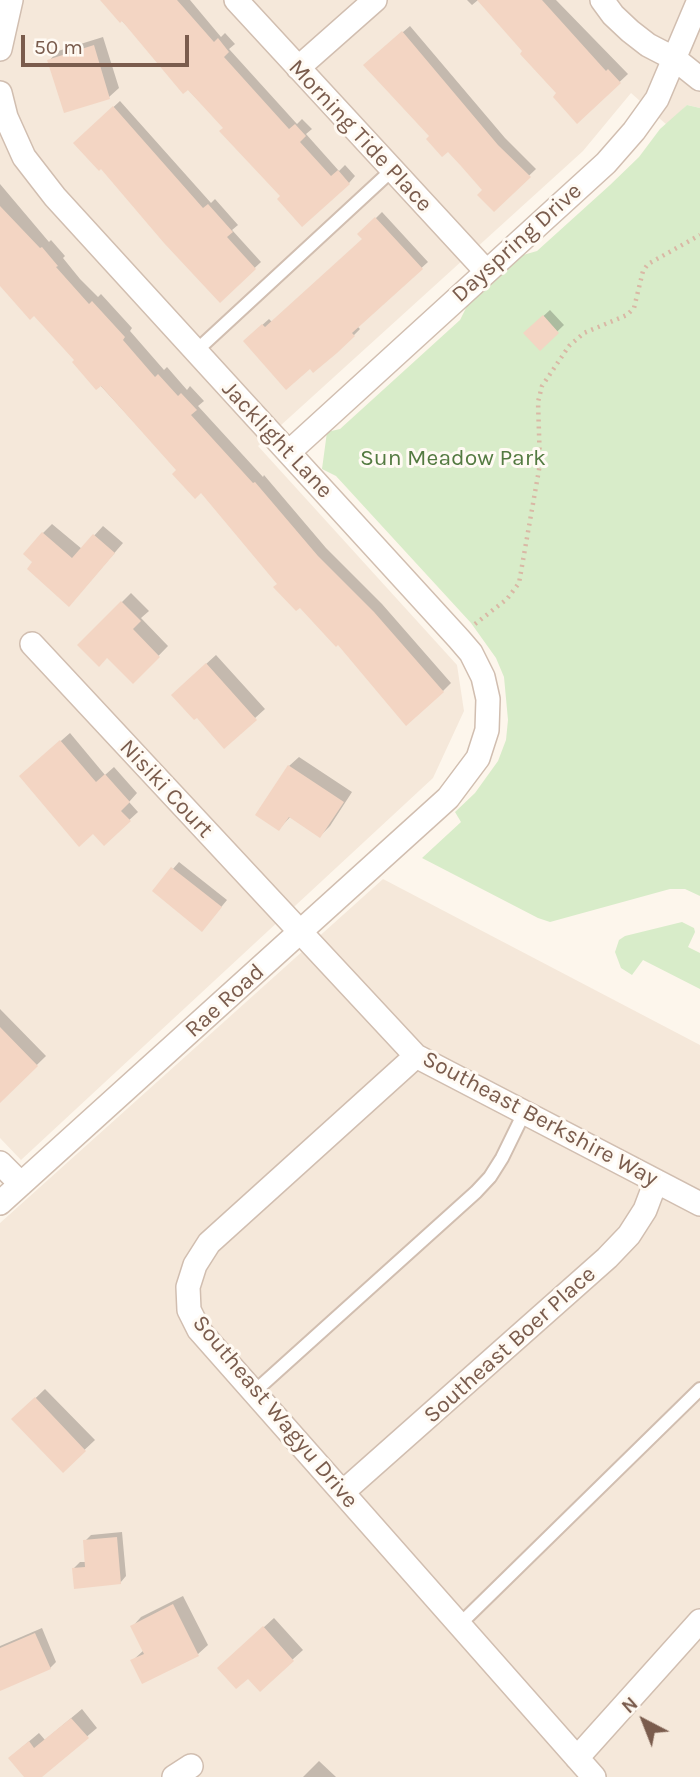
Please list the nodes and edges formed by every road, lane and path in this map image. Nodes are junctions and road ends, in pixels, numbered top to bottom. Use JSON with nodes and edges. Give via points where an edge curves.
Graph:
{"nodes":[{"id":1,"x":10,"y":0,"type":"edge"},
{"id":2,"x":236,"y":0,"type":"edge"},
{"id":3,"x":375,"y":0,"type":"edge"},
{"id":4,"x":602,"y":0,"type":"edge"},
{"id":5,"x":699,"y":0,"type":"edge"},
{"id":6,"x":0,"y":49,"type":"edge"},
{"id":7,"x":675,"y":59,"type":"junction"},
{"id":8,"x":298,"y":68,"type":"junction"},
{"id":9,"x":700,"y":79,"type":"edge"},
{"id":10,"x":0,"y":93,"type":"edge"},
{"id":11,"x":391,"y":171,"type":"junction"},
{"id":12,"x":700,"y":235,"type":"edge"},
{"id":13,"x":486,"y":271,"type":"junction"},
{"id":14,"x":196,"y":351,"type":"junction"},
{"id":15,"x":289,"y":452,"type":"junction"},
{"id":16,"x":459,"y":639,"type":"junction"},
{"id":17,"x":32,"y":645,"type":"dead end"},
{"id":18,"x":448,"y":798,"type":"joint"},
{"id":19,"x":301,"y":933,"type":"junction"},
{"id":20,"x":416,"y":1056,"type":"junction"},
{"id":21,"x":525,"y":1111,"type":"junction"},
{"id":22,"x":0,"y":1163,"type":"edge"},
{"id":23,"x":656,"y":1181,"type":"junction"},
{"id":24,"x":21,"y":1184,"type":"junction"},
{"id":25,"x":0,"y":1203,"type":"edge"},
{"id":26,"x":700,"y":1204,"type":"edge"},
{"id":27,"x":700,"y":1389,"type":"edge"},
{"id":28,"x":254,"y":1392,"type":"junction"},
{"id":29,"x":343,"y":1493,"type":"junction"},
{"id":30,"x":700,"y":1621,"type":"edge"},
{"id":31,"x":459,"y":1625,"type":"junction"},
{"id":32,"x":577,"y":1758,"type":"junction"},
{"id":33,"x":594,"y":1777,"type":"edge"}],
"edges":[{"from":1,"to":6,"type":"street"},
{"from":2,"to":8,"type":"street","name":"Morning Tide Place"},
{"from":3,"to":8,"type":"street"},
{"from":4,"to":7,"type":"street","via":[[630,31]]},
{"from":5,"to":7,"type":"street","name":"Dayspring Drive"},
{"from":7,"to":9,"type":"street"},
{"from":7,"to":13,"type":"street","name":"Dayspring Drive","via":[[657,99],[606,163]]},
{"from":8,"to":11,"type":"street","name":"Morning Tide Place"},
{"from":10,"to":14,"type":"street","name":"Jacklight Lane","via":[[24,157]]},
{"from":11,"to":13,"type":"street","name":"Morning Tide Place"},
{"from":11,"to":14,"type":"lane"},
{"from":12,"to":16,"type":"path","via":[[649,264],[634,308],[584,333],[562,354],[542,386],[538,402],[540,464],[519,583],[507,599]]},
{"from":13,"to":15,"type":"street","name":"Dayspring Drive"},
{"from":14,"to":15,"type":"street","name":"Jacklight Lane"},
{"from":15,"to":16,"type":"street","name":"Jacklight Lane"},
{"from":16,"to":18,"type":"street","name":"Jacklight Lane","via":[[483,677],[487,730],[478,758]]},
{"from":17,"to":19,"type":"street","name":"Nisiki Court"},
{"from":18,"to":19,"type":"street","name":"Rae Road"},
{"from":19,"to":20,"type":"street","name":"Southeast Berkshire Way"},
{"from":19,"to":24,"type":"street","name":"Rae Road"},
{"from":20,"to":21,"type":"street","name":"Southeast Berkshire Way"},
{"from":20,"to":28,"type":"street","name":"Southeast Wagyu Drive","via":[[209,1243],[195,1265],[188,1287],[189,1310],[199,1330]]},
{"from":21,"to":23,"type":"street","name":"Southeast Berkshire Way"},
{"from":21,"to":28,"type":"lane","via":[[490,1177]]},
{"from":22,"to":24,"type":"street"},
{"from":23,"to":26,"type":"street","name":"Southeast Berkshire Way"},
{"from":23,"to":29,"type":"street","name":"Southeast Boer Place","via":[[645,1210],[607,1258]]},
{"from":24,"to":25,"type":"street","name":"Rae Road"},
{"from":27,"to":31,"type":"lane"},
{"from":28,"to":29,"type":"street","name":"Southeast Wagyu Drive"},
{"from":29,"to":31,"type":"street","name":"Southeast Wagyu Drive"},
{"from":30,"to":32,"type":"street"},
{"from":31,"to":32,"type":"street","name":"Southeast Wagyu Drive"},
{"from":32,"to":33,"type":"street","name":"Southeast Wagyu Drive"}]}
